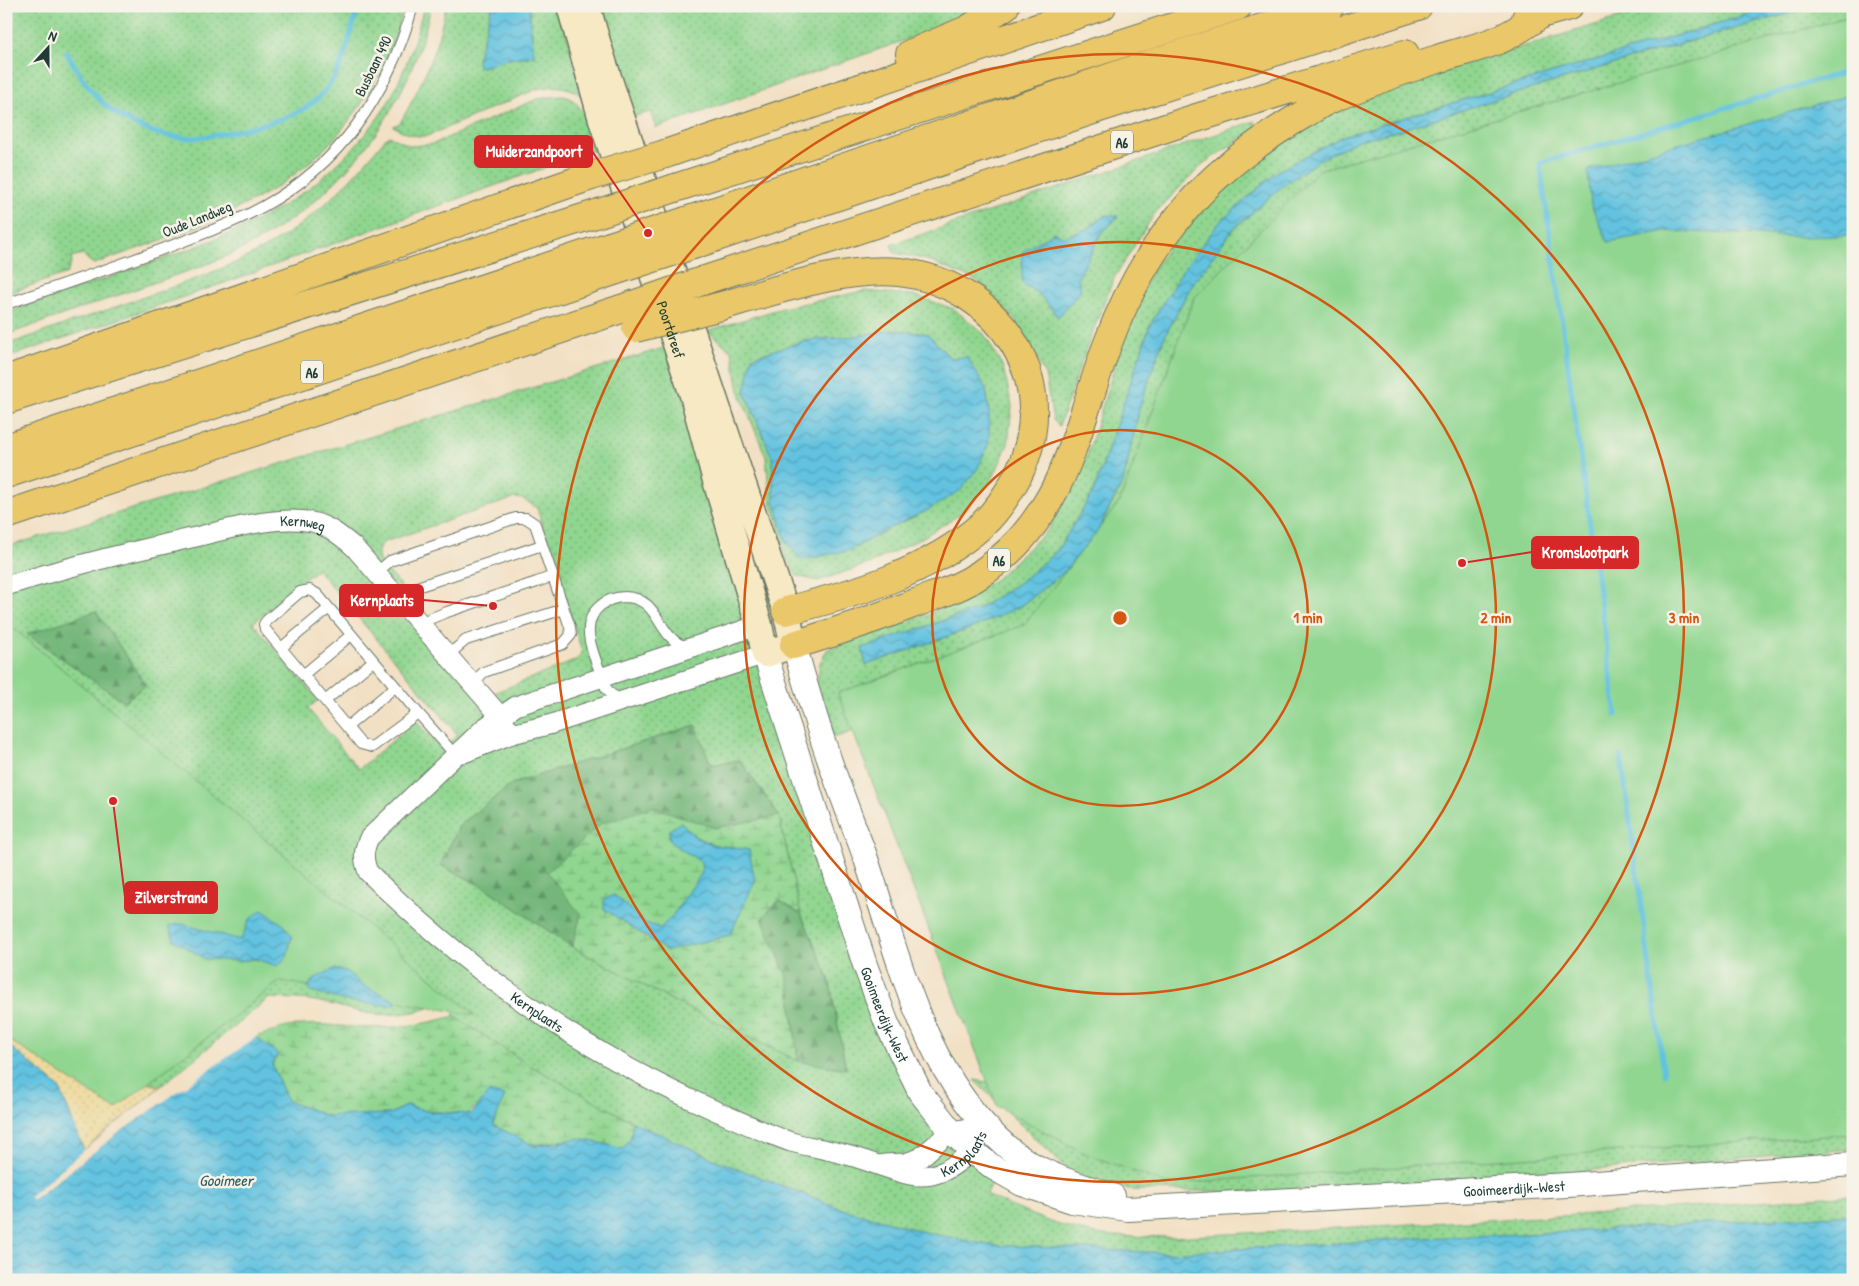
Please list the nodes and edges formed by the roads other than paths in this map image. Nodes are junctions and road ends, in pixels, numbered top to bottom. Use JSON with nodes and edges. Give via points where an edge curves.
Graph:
{"nodes":[{"id":1,"x":413,"y":6,"type":"edge"},
{"id":2,"x":570,"y":6,"type":"edge"},
{"id":3,"x":587,"y":6,"type":"edge"},
{"id":4,"x":1005,"y":6,"type":"edge"},
{"id":5,"x":1102,"y":6,"type":"edge"},
{"id":6,"x":1238,"y":6,"type":"edge"},
{"id":7,"x":1330,"y":6,"type":"edge"},
{"id":8,"x":1418,"y":6,"type":"edge"},
{"id":9,"x":1556,"y":10,"type":"edge"},
{"id":10,"x":368,"y":110,"type":"joint"},
{"id":11,"x":662,"y":147,"type":"junction"},
{"id":12,"x":690,"y":233,"type":"junction"},
{"id":13,"x":614,"y":258,"type":"junction"},
{"id":14,"x":6,"y":304,"type":"edge"},
{"id":15,"x":633,"y":317,"type":"junction"},
{"id":16,"x":6,"y":380,"type":"edge"},
{"id":17,"x":6,"y":400,"type":"edge"},
{"id":18,"x":6,"y":448,"type":"edge"},
{"id":19,"x":6,"y":474,"type":"edge"},
{"id":20,"x":6,"y":515,"type":"edge"},
{"id":21,"x":542,"y":546,"type":"junction"},
{"id":22,"x":552,"y":576,"type":"junction"},
{"id":23,"x":381,"y":579,"type":"junction"},
{"id":24,"x":6,"y":586,"type":"edge"},
{"id":25,"x":399,"y":600,"type":"junction"},
{"id":26,"x":329,"y":608,"type":"junction"},
{"id":27,"x":564,"y":609,"type":"junction"},
{"id":28,"x":786,"y":610,"type":"junction"},
{"id":29,"x":419,"y":623,"type":"junction"},
{"id":30,"x":759,"y":625,"type":"junction"},
{"id":31,"x":351,"y":635,"type":"junction"},
{"id":32,"x":794,"y":645,"type":"junction"},
{"id":33,"x":281,"y":648,"type":"junction"},
{"id":34,"x":692,"y":648,"type":"junction"},
{"id":35,"x":765,"y":654,"type":"junction"},
{"id":36,"x":447,"y":656,"type":"junction"},
{"id":37,"x":373,"y":661,"type":"junction"},
{"id":38,"x":303,"y":675,"type":"junction"},
{"id":39,"x":602,"y":677,"type":"junction"},
{"id":40,"x":395,"y":687,"type":"junction"},
{"id":41,"x":477,"y":690,"type":"junction"},
{"id":42,"x":325,"y":701,"type":"junction"},
{"id":43,"x":623,"y":702,"type":"junction"},
{"id":44,"x":418,"y":713,"type":"junction"},
{"id":45,"x":500,"y":716,"type":"junction"},
{"id":46,"x":347,"y":727,"type":"junction"},
{"id":47,"x":512,"y":734,"type":"junction"},
{"id":48,"x":456,"y":756,"type":"junction"},
{"id":49,"x":984,"y":1126,"type":"junction"},
{"id":50,"x":951,"y":1131,"type":"junction"},
{"id":51,"x":972,"y":1152,"type":"junction"},
{"id":52,"x":1853,"y":1164,"type":"edge"},
{"id":53,"x":878,"y":1165,"type":"junction"},
{"id":54,"x":1174,"y":1206,"type":"junction"}],
"edges":[{"from":1,"to":10,"type":"lane","name":"Busbaan 490","via":[[399,52]]},
{"from":2,"to":30,"type":"main road","name":"Poortdreef","via":[[604,123],[693,395]]},
{"from":3,"to":28,"type":"main road","name":"Poortdreef","via":[[691,330]]},
{"from":4,"to":11,"type":"highway","via":[[966,30],[901,58]]},
{"from":5,"to":11,"type":"highway"},
{"from":6,"to":17,"type":"highway","bridge":true,"via":[[599,213]]},
{"from":7,"to":12,"type":"highway","number":"A6","via":[[1150,64]]},
{"from":8,"to":12,"type":"highway","number":"A6"},
{"from":9,"to":15,"type":"highway","number":"A6","bridge":true,"via":[[1193,119],[705,280]]},
{"from":9,"to":32,"type":"highway","number":"A6","via":[[1500,40],[1436,59],[1329,100],[1287,124],[1236,160],[1196,197],[1172,225],[1127,296],[1060,480],[1036,522],[1016,545],[964,585],[867,622]]},
{"from":10,"to":14,"type":"lane","name":"Oude Landweg","via":[[320,166],[264,206],[201,234]]},
{"from":11,"to":16,"type":"highway","bridge":true,"via":[[588,177]]},
{"from":12,"to":13,"type":"highway","number":"A6","bridge":true},
{"from":13,"to":18,"type":"highway","number":"A6"},
{"from":13,"to":19,"type":"highway","number":"A6"},
{"from":15,"to":20,"type":"highway","number":"A6","via":[[576,325]]},
{"from":15,"to":28,"type":"highway","number":"A6","bridge":true,"via":[[714,308],[837,276],[876,271],[918,275],[962,292],[984,307],[1013,341],[1029,377],[1033,424],[1029,448],[1012,487],[983,524],[942,554],[917,567],[856,590]]},
{"from":21,"to":22,"type":"lane"},
{"from":21,"to":23,"type":"lane","via":[[535,524],[526,518],[516,518],[390,561],[382,568]]},
{"from":21,"to":25,"type":"lane","via":[[417,587]]},
{"from":22,"to":27,"type":"lane"},
{"from":22,"to":29,"type":"lane"},
{"from":23,"to":24,"type":"street","name":"Kernweg","via":[[354,547],[335,531],[296,520],[243,526],[82,563]]},
{"from":23,"to":25,"type":"street","name":"Kernweg"},
{"from":25,"to":29,"type":"street","name":"Kernweg"},
{"from":26,"to":31,"type":"lane"},
{"from":26,"to":33,"type":"lane"},
{"from":26,"to":33,"type":"lane","via":[[314,592],[300,592],[264,624]]},
{"from":27,"to":36,"type":"lane","via":[[466,640]]},
{"from":27,"to":41,"type":"lane","via":[[571,631],[567,642],[484,672],[478,678]]},
{"from":28,"to":30,"type":"main road","name":"Kernplaats"},
{"from":28,"to":32,"type":"main road","name":"Poortdreef"},
{"from":29,"to":36,"type":"street","name":"Kernweg"},
{"from":30,"to":34,"type":"street","name":"Kernplaats"},
{"from":30,"to":35,"type":"main road","name":"Poortdreef"},
{"from":31,"to":37,"type":"lane"},
{"from":31,"to":38,"type":"lane"},
{"from":32,"to":35,"type":"main road","name":"Kernplaats"},
{"from":32,"to":49,"type":"street","name":"Gooimeerdijk-West","via":[[826,750],[920,1019],[949,1078]]},
{"from":33,"to":38,"type":"lane"},
{"from":34,"to":39,"type":"street","name":"Kernplaats"},
{"from":34,"to":39,"type":"lane","via":[[674,641],[648,605],[628,597],[610,600],[594,612],[589,629],[588,639]]},
{"from":35,"to":43,"type":"street","name":"Kernplaats"},
{"from":35,"to":50,"type":"street","name":"Gooimeerdijk-West","via":[[887,1024],[920,1092]]},
{"from":36,"to":41,"type":"street","name":"Kernweg"},
{"from":37,"to":40,"type":"lane"},
{"from":37,"to":42,"type":"lane"},
{"from":38,"to":42,"type":"lane"},
{"from":39,"to":43,"type":"lane","via":[[606,688]]},
{"from":39,"to":45,"type":"street","name":"Kernplaats","via":[[516,706]]},
{"from":40,"to":44,"type":"lane"},
{"from":40,"to":46,"type":"lane"},
{"from":41,"to":45,"type":"street","name":"Kernweg"},
{"from":42,"to":46,"type":"lane"},
{"from":43,"to":47,"type":"street","name":"Kernplaats"},
{"from":44,"to":46,"type":"lane","via":[[372,747],[361,744]]},
{"from":44,"to":48,"type":"lane"},
{"from":45,"to":47,"type":"street","name":"Kernweg"},
{"from":45,"to":48,"type":"street","name":"Kernplaats"},
{"from":47,"to":48,"type":"street","name":"Kernplaats"},
{"from":48,"to":53,"type":"street","name":"Kernplaats","via":[[369,838],[364,849],[364,863],[372,876],[461,956],[558,1026],[613,1060],[744,1124],[792,1142]]},
{"from":49,"to":50,"type":"street","name":"Kernplaats"},
{"from":49,"to":51,"type":"street","name":"Kernplaats"},
{"from":49,"to":54,"type":"street","name":"Gooimeerdijk-West","via":[[1008,1149],[1060,1179],[1115,1196]]},
{"from":50,"to":51,"type":"street","name":"Gooimeerdijk-West"},
{"from":50,"to":53,"type":"street","name":"Kernplaats","via":[[920,1158]]},
{"from":51,"to":53,"type":"street","name":"Kernplaats","via":[[948,1168],[930,1175],[903,1175]]},
{"from":51,"to":54,"type":"street","name":"Gooimeerdijk-West","via":[[1022,1184],[1072,1201],[1128,1209]]},
{"from":52,"to":54,"type":"street","name":"Gooimeerdijk-West","via":[[1376,1197]]}]}
